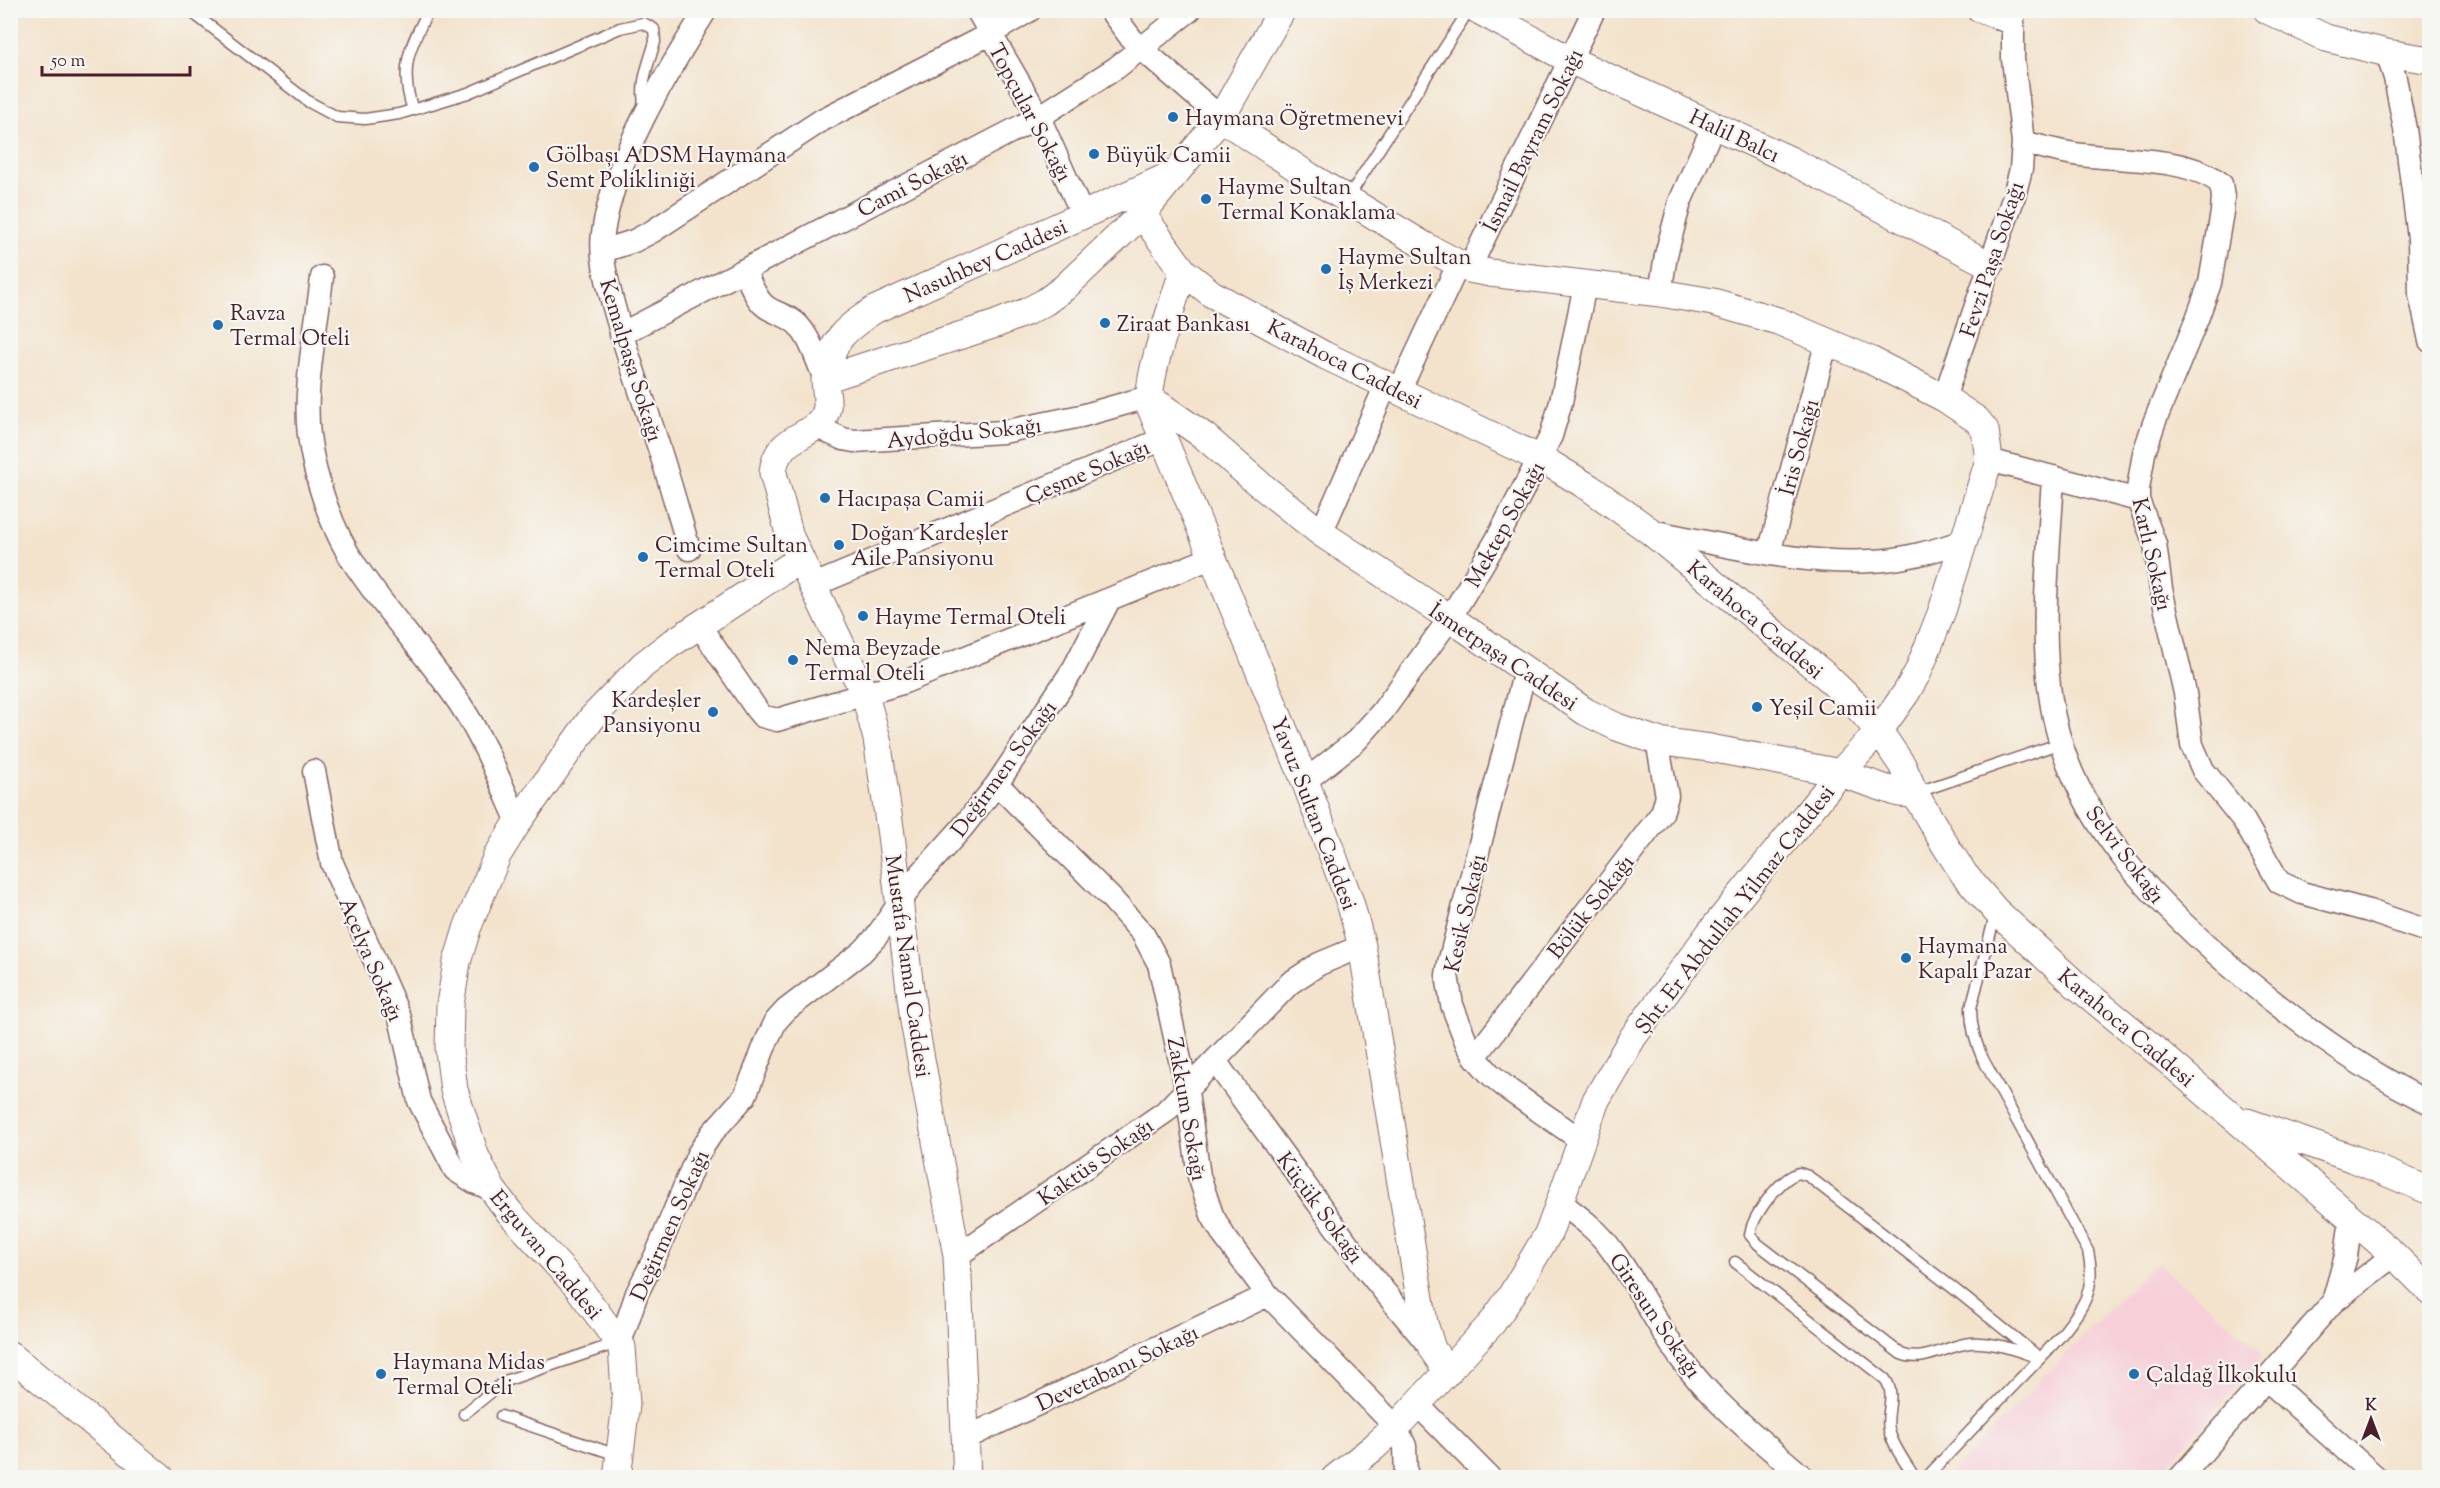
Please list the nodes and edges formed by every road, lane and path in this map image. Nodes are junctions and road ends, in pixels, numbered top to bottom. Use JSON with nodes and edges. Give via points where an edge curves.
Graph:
{"nodes":[{"id":1,"x":189,"y":10,"type":"edge"},
{"id":2,"x":429,"y":10,"type":"edge"},
{"id":3,"x":706,"y":10,"type":"edge"},
{"id":4,"x":977,"y":10,"type":"edge"},
{"id":5,"x":1030,"y":10,"type":"edge"},
{"id":6,"x":1110,"y":10,"type":"edge"},
{"id":7,"x":1191,"y":10,"type":"edge"},
{"id":8,"x":1282,"y":10,"type":"edge"},
{"id":9,"x":1469,"y":10,"type":"edge"},
{"id":10,"x":1478,"y":10,"type":"edge"},
{"id":11,"x":1594,"y":10,"type":"edge"},
{"id":12,"x":1978,"y":10,"type":"edge"},
{"id":13,"x":2267,"y":10,"type":"edge"},
{"id":14,"x":2013,"y":17,"type":"edge"},
{"id":15,"x":990,"y":34,"type":"junction"},
{"id":16,"x":1142,"y":50,"type":"junction"},
{"id":17,"x":2387,"y":53,"type":"junction"},
{"id":18,"x":1570,"y":60,"type":"junction"},
{"id":19,"x":2430,"y":60,"type":"edge"},
{"id":20,"x":413,"y":110,"type":"junction"},
{"id":21,"x":646,"y":114,"type":"junction"},
{"id":22,"x":1039,"y":117,"type":"junction"},
{"id":23,"x":1221,"y":118,"type":"junction"},
{"id":24,"x":1714,"y":124,"type":"junction"},
{"id":25,"x":2023,"y":142,"type":"junction"},
{"id":26,"x":1177,"y":172,"type":"junction"},
{"id":27,"x":1347,"y":199,"type":"junction"},
{"id":28,"x":1142,"y":214,"type":"junction"},
{"id":29,"x":1083,"y":216,"type":"junction"},
{"id":30,"x":2424,"y":242,"type":"edge"},
{"id":31,"x":603,"y":251,"type":"junction"},
{"id":32,"x":1990,"y":265,"type":"junction"},
{"id":33,"x":1464,"y":267,"type":"junction"},
{"id":34,"x":744,"y":270,"type":"junction"},
{"id":35,"x":1183,"y":272,"type":"junction"},
{"id":36,"x":322,"y":277,"type":"dead end"},
{"id":37,"x":1585,"y":285,"type":"junction"},
{"id":38,"x":1660,"y":293,"type":"junction"},
{"id":39,"x":621,"y":334,"type":"junction"},
{"id":40,"x":1827,"y":341,"type":"junction"},
{"id":41,"x":2430,"y":341,"type":"edge"},
{"id":42,"x":825,"y":379,"type":"junction"},
{"id":43,"x":1392,"y":388,"type":"junction"},
{"id":44,"x":1148,"y":397,"type":"junction"},
{"id":45,"x":1944,"y":398,"type":"junction"},
{"id":46,"x":815,"y":426,"type":"junction"},
{"id":47,"x":1163,"y":439,"type":"junction"},
{"id":48,"x":1541,"y":459,"type":"junction"},
{"id":49,"x":1989,"y":460,"type":"junction"},
{"id":50,"x":2053,"y":477,"type":"junction"},
{"id":51,"x":2138,"y":500,"type":"junction"},
{"id":52,"x":1650,"y":531,"type":"junction"},
{"id":53,"x":1321,"y":533,"type":"junction"},
{"id":54,"x":1964,"y":541,"type":"junction"},
{"id":55,"x":689,"y":549,"type":"dead end"},
{"id":56,"x":1769,"y":554,"type":"junction"},
{"id":57,"x":1211,"y":558,"type":"junction"},
{"id":58,"x":799,"y":560,"type":"junction"},
{"id":59,"x":812,"y":586,"type":"junction"},
{"id":60,"x":1108,"y":600,"type":"junction"},
{"id":61,"x":1450,"y":618,"type":"junction"},
{"id":62,"x":699,"y":625,"type":"junction"},
{"id":63,"x":1525,"y":671,"type":"junction"},
{"id":64,"x":865,"y":695,"type":"junction"},
{"id":65,"x":1879,"y":731,"type":"junction"},
{"id":66,"x":1658,"y":741,"type":"junction"},
{"id":67,"x":2061,"y":743,"type":"junction"},
{"id":68,"x":314,"y":771,"type":"dead end"},
{"id":69,"x":1840,"y":773,"type":"junction"},
{"id":70,"x":1305,"y":781,"type":"junction"},
{"id":71,"x":997,"y":784,"type":"junction"},
{"id":72,"x":1915,"y":794,"type":"junction"},
{"id":73,"x":518,"y":822,"type":"junction"},
{"id":74,"x":900,"y":901,"type":"junction"},
{"id":75,"x":1996,"y":911,"type":"junction"},
{"id":76,"x":2430,"y":932,"type":"edge"},
{"id":77,"x":1362,"y":946,"type":"junction"},
{"id":78,"x":1475,"y":1057,"type":"junction"},
{"id":79,"x":1215,"y":1061,"type":"junction"},
{"id":80,"x":1187,"y":1092,"type":"junction"},
{"id":81,"x":2430,"y":1103,"type":"edge"},
{"id":82,"x":2234,"y":1118,"type":"junction"},
{"id":83,"x":1581,"y":1140,"type":"junction"},
{"id":84,"x":492,"y":1189,"type":"junction"},
{"id":85,"x":2430,"y":1191,"type":"edge"},
{"id":86,"x":1561,"y":1203,"type":"junction"},
{"id":87,"x":2351,"y":1218,"type":"junction"},
{"id":88,"x":2394,"y":1255,"type":"junction"},
{"id":89,"x":957,"y":1256,"type":"junction"},
{"id":90,"x":1735,"y":1262,"type":"dead end"},
{"id":91,"x":2430,"y":1291,"type":"edge"},
{"id":92,"x":1268,"y":1295,"type":"junction"},
{"id":93,"x":2332,"y":1302,"type":"junction"},
{"id":94,"x":620,"y":1343,"type":"junction"},
{"id":95,"x":1432,"y":1350,"type":"junction"},
{"id":96,"x":10,"y":1355,"type":"edge"},
{"id":97,"x":2040,"y":1358,"type":"junction"},
{"id":98,"x":1448,"y":1372,"type":"junction"},
{"id":99,"x":2266,"y":1379,"type":"junction"},
{"id":100,"x":1417,"y":1404,"type":"junction"},
{"id":101,"x":464,"y":1414,"type":"dead end"},
{"id":102,"x":501,"y":1416,"type":"dead end"},
{"id":103,"x":1396,"y":1427,"type":"junction"},
{"id":104,"x":966,"y":1438,"type":"junction"},
{"id":105,"x":619,"y":1467,"type":"edge"},
{"id":106,"x":161,"y":1478,"type":"edge"},
{"id":107,"x":967,"y":1478,"type":"edge"},
{"id":108,"x":1335,"y":1478,"type":"edge"},
{"id":109,"x":1406,"y":1478,"type":"edge"},
{"id":110,"x":1490,"y":1478,"type":"edge"},
{"id":111,"x":1804,"y":1478,"type":"edge"},
{"id":112,"x":1915,"y":1478,"type":"edge"},
{"id":113,"x":1926,"y":1478,"type":"edge"},
{"id":114,"x":2180,"y":1478,"type":"edge"},
{"id":115,"x":2377,"y":1478,"type":"edge"}],
"edges":[{"from":1,"to":20,"type":"lane","via":[[309,102],[337,117],[365,119]]},
{"from":2,"to":20,"type":"lane","via":[[408,56],[406,90]]},
{"from":3,"to":21,"type":"street","name":"Kemalpaşa Sokağı"},
{"from":4,"to":15,"type":"street","name":"Topçular Sokağı"},
{"from":5,"to":15,"type":"street"},
{"from":6,"to":16,"type":"street"},
{"from":7,"to":16,"type":"street","name":"Cami Sokağı"},
{"from":8,"to":23,"type":"street"},
{"from":9,"to":27,"type":"lane"},
{"from":10,"to":18,"type":"street","name":"Halil Balcı"},
{"from":11,"to":18,"type":"street","name":"İsmail Bayram Sokağı"},
{"from":12,"to":14,"type":"street"},
{"from":13,"to":17,"type":"street","via":[[2326,38]]},
{"from":14,"to":25,"type":"street","name":"Fevzi Paşa Sokağı","via":[[2015,80]]},
{"from":15,"to":22,"type":"street","name":"Topçular Sokağı"},
{"from":15,"to":31,"type":"street","via":[[822,120],[653,231]]},
{"from":16,"to":22,"type":"street","name":"Cami Sokağı"},
{"from":16,"to":23,"type":"street"},
{"from":17,"to":19,"type":"street"},
{"from":17,"to":30,"type":"street","via":[[2399,97]]},
{"from":18,"to":24,"type":"street","name":"Halil Balcı"},
{"from":18,"to":33,"type":"street","name":"İsmail Bayram Sokağı"},
{"from":20,"to":21,"type":"lane","via":[[468,93],[620,28],[643,23],[654,29],[656,35],[641,93]]},
{"from":21,"to":31,"type":"street","name":"Kemalpaşa Sokağı","via":[[619,173],[603,234]]},
{"from":22,"to":29,"type":"street","name":"Topçular Sokağı"},
{"from":22,"to":34,"type":"street","name":"Cami Sokağı"},
{"from":23,"to":26,"type":"street"},
{"from":23,"to":27,"type":"street"},
{"from":24,"to":32,"type":"street","name":"Halil Balcı","via":[[1875,202]]},
{"from":24,"to":38,"type":"street","via":[[1680,202]]},
{"from":25,"to":32,"type":"street","name":"Fevzi Paşa Sokağı","via":[[2018,184]]},
{"from":25,"to":51,"type":"street","name":"Karlı Sokağı","via":[[2079,155],[2166,163],[2217,180],[2223,190],[2210,283],[2154,423],[2139,474]]},
{"from":26,"to":28,"type":"street"},
{"from":26,"to":29,"type":"street","name":"Nasuhbey Caddesi"},
{"from":27,"to":33,"type":"street"},
{"from":28,"to":35,"type":"street","name":"Karahoca Caddesi"},
{"from":28,"to":42,"type":"street","via":[[1064,288],[1026,312]]},
{"from":29,"to":42,"type":"street","name":"Nasuhbey Caddesi","via":[[874,310],[838,339],[830,352]]},
{"from":30,"to":41,"type":"street","via":[[2420,294]]},
{"from":31,"to":39,"type":"street","name":"Kemalpaşa Sokağı"},
{"from":32,"to":45,"type":"street","name":"Fevzi Paşa Sokağı"},
{"from":33,"to":37,"type":"street"},
{"from":33,"to":43,"type":"street","name":"İsmail Bayram Sokağı"},
{"from":34,"to":39,"type":"street","name":"Cami Sokağı"},
{"from":34,"to":42,"type":"street","via":[[766,307],[798,325]]},
{"from":35,"to":43,"type":"street","name":"Karahoca Caddesi","via":[[1212,294]]},
{"from":35,"to":44,"type":"street"},
{"from":36,"to":73,"type":"street","via":[[308,414],[319,481],[355,565],[461,706]]},
{"from":37,"to":38,"type":"street"},
{"from":37,"to":48,"type":"street","name":"Mektep Sokağı","via":[[1557,417]]},
{"from":38,"to":40,"type":"street","via":[[1741,309]]},
{"from":39,"to":55,"type":"street","name":"Kemalpaşa Sokağı"},
{"from":40,"to":45,"type":"street"},
{"from":40,"to":56,"type":"street","name":"İris Sokağı"},
{"from":42,"to":46,"type":"street","name":"Nasuhbey Caddesi","via":[[827,407]]},
{"from":43,"to":48,"type":"street","name":"Karahoca Caddesi"},
{"from":43,"to":53,"type":"street","name":"İsmail Bayram Sokağı"},
{"from":44,"to":46,"type":"street","name":"Aydoğdu Sokağı","via":[[1044,424],[976,435],[854,441]]},
{"from":44,"to":47,"type":"street","name":"Yavuz Sultan Caddesi"},
{"from":44,"to":53,"type":"street","name":"İsmetpaşa Caddesi","via":[[1204,435]]},
{"from":45,"to":49,"type":"street","via":[[1963,409],[1985,430]]},
{"from":46,"to":58,"type":"street","name":"Mustafa Namal Caddesi","via":[[780,448],[773,473]]},
{"from":47,"to":57,"type":"street","name":"Yavuz Sultan Caddesi"},
{"from":47,"to":59,"type":"street","name":"Çeşme Sokağı"},
{"from":48,"to":52,"type":"street","name":"Karahoca Caddesi","via":[[1611,501]]},
{"from":48,"to":61,"type":"street","name":"Mektep Sokağı"},
{"from":49,"to":50,"type":"street"},
{"from":49,"to":54,"type":"street","name":"Şht. Er Abdullah Yilmaz Caddesi"},
{"from":50,"to":51,"type":"street"},
{"from":50,"to":67,"type":"street","name":"Selvi Sokağı","via":[[2046,633],[2050,690]]},
{"from":51,"to":76,"type":"street","name":"Karlı Sokağı","via":[[2155,544],[2196,758],[2244,820],[2274,876],[2289,889]]},
{"from":52,"to":56,"type":"street"},
{"from":52,"to":65,"type":"street","name":"Karahoca Caddesi","via":[[1826,676]]},
{"from":53,"to":61,"type":"street","name":"İsmetpaşa Caddesi"},
{"from":54,"to":56,"type":"street","via":[[1920,554],[1872,561]]},
{"from":54,"to":65,"type":"street","name":"Şht. Er Abdullah Yilmaz Caddesi","via":[[1918,672]]},
{"from":57,"to":60,"type":"street"},
{"from":57,"to":70,"type":"street","name":"Yavuz Sultan Caddesi"},
{"from":58,"to":59,"type":"street","name":"Mustafa Namal Caddesi"},
{"from":58,"to":62,"type":"street","name":"Erguvan Caddesi"},
{"from":59,"to":64,"type":"street","name":"Mustafa Namal Caddesi"},
{"from":60,"to":64,"type":"street"},
{"from":60,"to":71,"type":"street","name":"Değirmen Sokağı","via":[[1074,668]]},
{"from":61,"to":63,"type":"street","name":"İsmetpaşa Caddesi"},
{"from":61,"to":70,"type":"street","name":"Mektep Sokağı","via":[[1369,727]]},
{"from":62,"to":64,"type":"street","via":[[762,716],[777,720]]},
{"from":62,"to":73,"type":"street","name":"Erguvan Caddesi","via":[[644,665],[605,704]]},
{"from":63,"to":66,"type":"street","name":"İsmetpaşa Caddesi","via":[[1586,712]]},
{"from":63,"to":78,"type":"street","name":"Kesik Sokağı","via":[[1447,975],[1452,1005]]},
{"from":64,"to":74,"type":"street","name":"Mustafa Namal Caddesi","via":[[877,739]]},
{"from":65,"to":69,"type":"street","name":"Şht. Er Abdullah Yilmaz Caddesi"},
{"from":65,"to":72,"type":"street","name":"Karahoca Caddesi","via":[[1902,765]]},
{"from":66,"to":69,"type":"street","name":"İsmetpaşa Caddesi"},
{"from":66,"to":78,"type":"street","name":"Bölük Sokağı","via":[[1667,796],[1662,813]]},
{"from":67,"to":72,"type":"lane"},
{"from":67,"to":81,"type":"street","name":"Selvi Sokağı","via":[[2083,797],[2103,829],[2170,912],[2303,1025],[2375,1073]]},
{"from":68,"to":84,"type":"street","name":"Açelya Sokağı","via":[[332,863],[400,1017],[419,1101],[455,1170]]},
{"from":69,"to":72,"type":"street","name":"İsmetpaşa Caddesi","via":[[1884,789]]},
{"from":69,"to":83,"type":"street","name":"Şht. Er Abdullah Yilmaz Caddesi","via":[[1664,993],[1607,1078]]},
{"from":70,"to":77,"type":"street","name":"Yavuz Sultan Caddesi","via":[[1350,902]]},
{"from":71,"to":74,"type":"street","name":"Değirmen Sokağı"},
{"from":71,"to":80,"type":"street","name":"Zakkum Sokağı","via":[[1143,934],[1165,983]]},
{"from":72,"to":75,"type":"street","name":"Karahoca Caddesi","via":[[1964,874]]},
{"from":73,"to":84,"type":"street","name":"Erguvan Caddesi","via":[[497,856],[468,926],[450,1005],[449,1050],[454,1090],[475,1155]]},
{"from":74,"to":89,"type":"street","name":"Mustafa Namal Caddesi","via":[[914,1022]]},
{"from":74,"to":94,"type":"street","name":"Değirmen Sokağı","via":[[887,924],[862,952],[794,1003],[776,1022],[745,1096],[705,1143],[689,1171]]},
{"from":75,"to":82,"type":"street","name":"Karahoca Caddesi","via":[[2076,985]]},
{"from":75,"to":97,"type":"lane","via":[[1971,1008],[1974,1039],[2088,1251],[2092,1267],[2084,1303]]},
{"from":77,"to":79,"type":"street","name":"Kaktüs Sokağı","via":[[1318,964],[1290,983]]},
{"from":77,"to":95,"type":"street","name":"Yavuz Sultan Caddesi","via":[[1419,1298]]},
{"from":78,"to":83,"type":"street","name":"Kesik Sokağı","via":[[1509,1090]]},
{"from":79,"to":80,"type":"street","name":"Kaktüs Sokağı"},
{"from":79,"to":95,"type":"street","name":"Küçük Sokağı","via":[[1365,1269]]},
{"from":80,"to":89,"type":"street","name":"Kaktüs Sokağı","via":[[1110,1152]]},
{"from":80,"to":92,"type":"street","name":"Zakkum Sokağı","via":[[1195,1158],[1212,1215]]},
{"from":82,"to":85,"type":"street"},
{"from":82,"to":87,"type":"street","name":"Karahoca Caddesi"},
{"from":83,"to":86,"type":"street","name":"Şht. Er Abdullah Yilmaz Caddesi"},
{"from":84,"to":94,"type":"street","name":"Erguvan Caddesi","via":[[577,1286]]},
{"from":86,"to":98,"type":"street","name":"Şht. Er Abdullah Yilmaz Caddesi","via":[[1549,1232],[1511,1296]]},
{"from":86,"to":111,"type":"street","name":"Giresun Sokağı","via":[[1610,1247],[1695,1376]]},
{"from":87,"to":88,"type":"street","name":"Karahoca Caddesi"},
{"from":87,"to":93,"type":"street","via":[[2346,1256]]},
{"from":88,"to":91,"type":"street","name":"Karahoca Caddesi"},
{"from":88,"to":93,"type":"street"},
{"from":89,"to":104,"type":"street","name":"Mustafa Namal Caddesi"},
{"from":90,"to":112,"type":"lane","via":[[1885,1379],[1891,1396],[1889,1431]]},
{"from":92,"to":103,"type":"street","name":"Zakkum Sokağı"},
{"from":92,"to":104,"type":"street","name":"Devetabanı Sokağı"},
{"from":93,"to":99,"type":"street"},
{"from":94,"to":101,"type":"lane","via":[[504,1381]]},
{"from":94,"to":105,"type":"street","name":"Erguvan Caddesi","via":[[626,1382]]},
{"from":95,"to":98,"type":"street","name":"Yavuz Sultan Caddesi"},
{"from":96,"to":106,"type":"street"},
{"from":97,"to":97,"type":"lane","via":[[1808,1176],[1790,1176],[1751,1225],[1750,1235],[1758,1244],[1901,1354],[1912,1358],[1968,1343],[1989,1343]]},
{"from":97,"to":113,"type":"lane"},
{"from":98,"to":100,"type":"street","name":"Şht. Er Abdullah Yilmaz Caddesi"},
{"from":99,"to":114,"type":"street"},
{"from":99,"to":115,"type":"street"},
{"from":100,"to":103,"type":"street","name":"Şht. Er Abdullah Yilmaz Caddesi"},
{"from":100,"to":110,"type":"street"},
{"from":102,"to":105,"type":"lane"},
{"from":103,"to":108,"type":"street","name":"Şht. Er Abdullah Yilmaz Caddesi"},
{"from":103,"to":109,"type":"street","via":[[1405,1446]]},
{"from":104,"to":107,"type":"street","name":"Mustafa Namal Caddesi"}]}
